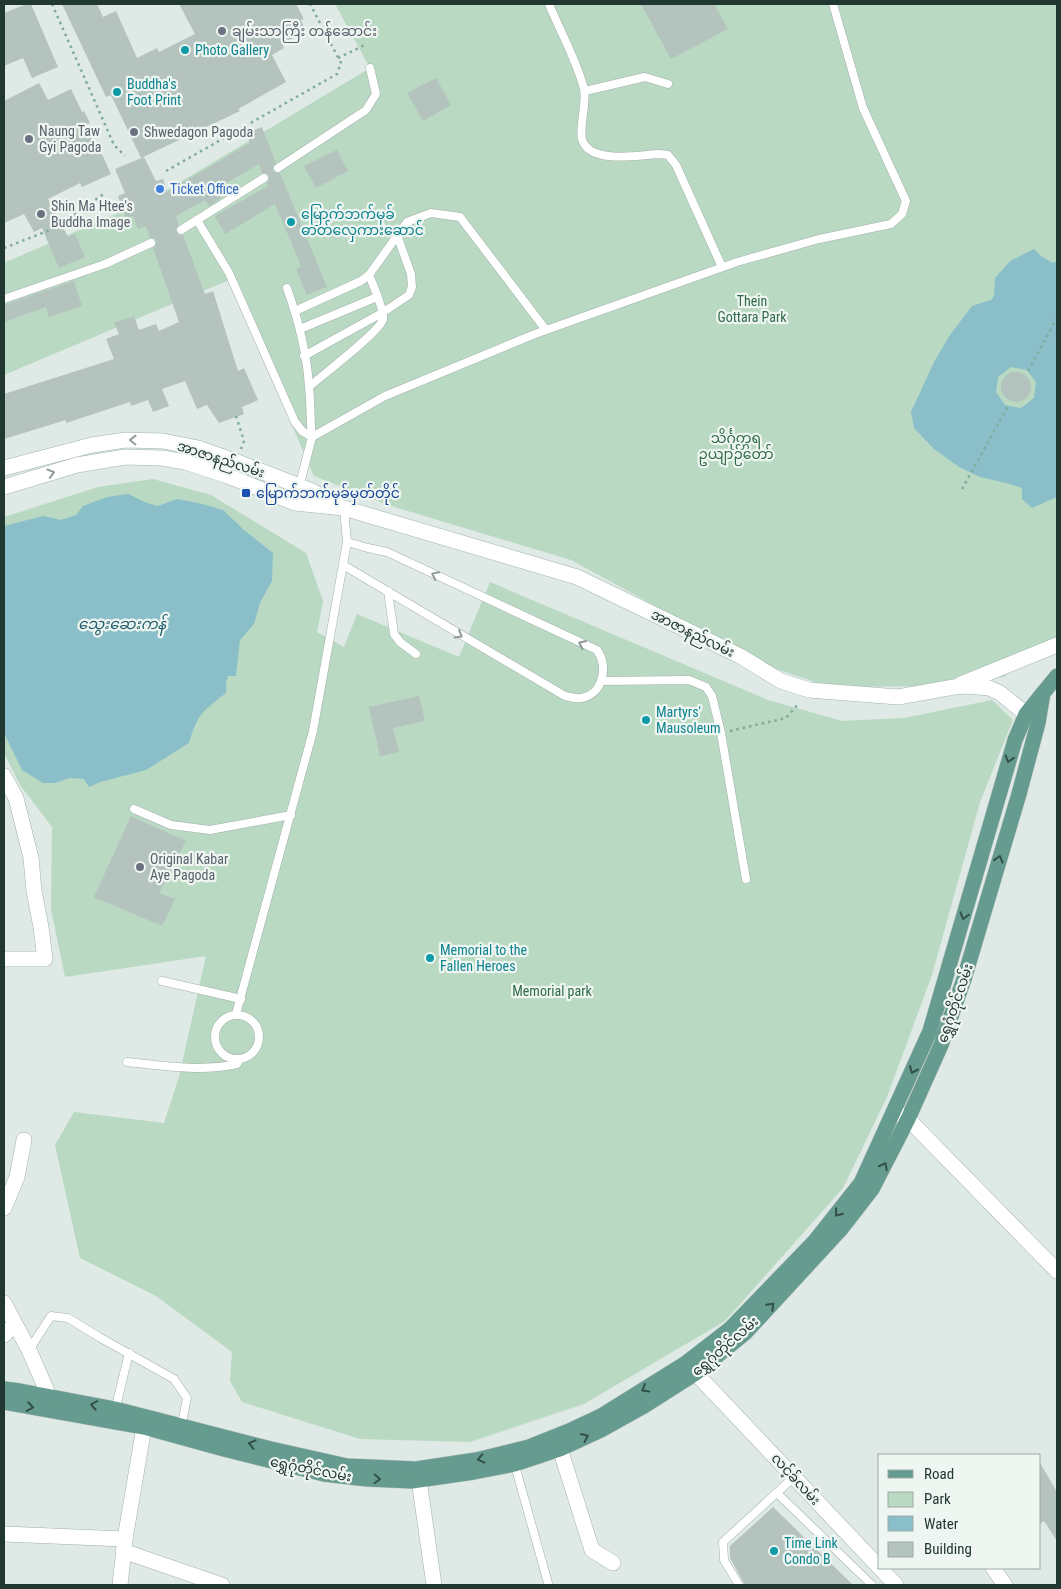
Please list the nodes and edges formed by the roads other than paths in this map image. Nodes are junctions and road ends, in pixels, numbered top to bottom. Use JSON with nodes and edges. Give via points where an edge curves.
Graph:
{"nodes":[{"id":1,"x":549,"y":4,"type":"edge"},
{"id":2,"x":833,"y":4,"type":"edge"},
{"id":3,"x":370,"y":68,"type":"dead end"},
{"id":4,"x":668,"y":84,"type":"dead end"},
{"id":5,"x":585,"y":91,"type":"junction"},
{"id":6,"x":278,"y":168,"type":"dead end"},
{"id":7,"x":264,"y":178,"type":"dead end"},
{"id":8,"x":197,"y":220,"type":"junction"},
{"id":9,"x":181,"y":230,"type":"dead end"},
{"id":10,"x":397,"y":235,"type":"junction"},
{"id":11,"x":151,"y":243,"type":"dead end"},
{"id":12,"x":722,"y":267,"type":"junction"},
{"id":13,"x":369,"y":275,"type":"junction"},
{"id":14,"x":287,"y":288,"type":"dead end"},
{"id":15,"x":377,"y":297,"type":"junction"},
{"id":16,"x":4,"y":299,"type":"edge"},
{"id":17,"x":295,"y":311,"type":"junction"},
{"id":18,"x":382,"y":313,"type":"junction"},
{"id":19,"x":300,"y":329,"type":"junction"},
{"id":20,"x":546,"y":330,"type":"junction"},
{"id":21,"x":304,"y":356,"type":"junction"},
{"id":22,"x":309,"y":387,"type":"junction"},
{"id":23,"x":312,"y":437,"type":"junction"},
{"id":24,"x":163,"y":441,"type":"junction"},
{"id":25,"x":162,"y":458,"type":"junction"},
{"id":26,"x":9,"y":466,"type":"edge"},
{"id":27,"x":21,"y":481,"type":"junction"},
{"id":28,"x":299,"y":486,"type":"junction"},
{"id":29,"x":4,"y":487,"type":"edge"},
{"id":30,"x":294,"y":502,"type":"junction"},
{"id":31,"x":344,"y":508,"type":"junction"},
{"id":32,"x":347,"y":542,"type":"junction"},
{"id":33,"x":343,"y":565,"type":"junction"},
{"id":34,"x":388,"y":592,"type":"junction"},
{"id":35,"x":1057,"y":645,"type":"edge"},
{"id":36,"x":416,"y":654,"type":"dead end"},
{"id":37,"x":1057,"y":676,"type":"edge"},
{"id":38,"x":601,"y":681,"type":"junction"},
{"id":39,"x":954,"y":687,"type":"junction"},
{"id":40,"x":1032,"y":718,"type":"junction"},
{"id":41,"x":4,"y":776,"type":"edge"},
{"id":42,"x":134,"y":809,"type":"dead end"},
{"id":43,"x":291,"y":814,"type":"junction"},
{"id":44,"x":746,"y":879,"type":"dead end"},
{"id":45,"x":4,"y":959,"type":"edge"},
{"id":46,"x":162,"y":981,"type":"dead end"},
{"id":47,"x":241,"y":999,"type":"junction"},
{"id":48,"x":236,"y":1014,"type":"junction"},
{"id":49,"x":238,"y":1059,"type":"junction"},
{"id":50,"x":127,"y":1062,"type":"dead end"},
{"id":51,"x":894,"y":1112,"type":"junction"},
{"id":52,"x":908,"y":1120,"type":"junction"},
{"id":53,"x":24,"y":1140,"type":"dead end"},
{"id":54,"x":4,"y":1208,"type":"edge"},
{"id":55,"x":1057,"y":1271,"type":"edge"},
{"id":56,"x":4,"y":1303,"type":"edge"},
{"id":57,"x":9,"y":1330,"type":"edge"},
{"id":58,"x":29,"y":1350,"type":"junction"},
{"id":59,"x":129,"y":1354,"type":"junction"},
{"id":60,"x":691,"y":1368,"type":"junction"},
{"id":61,"x":4,"y":1389,"type":"edge"},
{"id":62,"x":49,"y":1396,"type":"junction"},
{"id":63,"x":4,"y":1402,"type":"edge"},
{"id":64,"x":56,"y":1411,"type":"junction"},
{"id":65,"x":113,"y":1415,"type":"junction"},
{"id":66,"x":146,"y":1422,"type":"junction"},
{"id":67,"x":181,"y":1431,"type":"junction"},
{"id":68,"x":558,"y":1442,"type":"junction"},
{"id":69,"x":513,"y":1458,"type":"junction"},
{"id":70,"x":418,"y":1475,"type":"junction"},
{"id":71,"x":794,"y":1478,"type":"junction"},
{"id":72,"x":777,"y":1493,"type":"junction"},
{"id":73,"x":4,"y":1534,"type":"edge"},
{"id":74,"x":124,"y":1545,"type":"junction"},
{"id":75,"x":613,"y":1563,"type":"dead end"},
{"id":76,"x":878,"y":1566,"type":"edge"},
{"id":77,"x":881,"y":1569,"type":"edge"},
{"id":78,"x":994,"y":1569,"type":"edge"},
{"id":79,"x":548,"y":1583,"type":"dead end"},
{"id":80,"x":120,"y":1585,"type":"edge"},
{"id":81,"x":222,"y":1585,"type":"edge"},
{"id":82,"x":434,"y":1585,"type":"edge"},
{"id":83,"x":739,"y":1585,"type":"edge"},
{"id":84,"x":872,"y":1585,"type":"edge"},
{"id":85,"x":896,"y":1585,"type":"edge"},
{"id":86,"x":1005,"y":1585,"type":"edge"}],
"edges":[{"from":1,"to":5,"type":"lane"},
{"from":2,"to":12,"type":"lane","via":[[864,108],[906,201],[902,214],[891,224],[819,239]]},
{"from":3,"to":6,"type":"lane","via":[[376,94],[366,110]]},
{"from":4,"to":5,"type":"lane","via":[[644,77]]},
{"from":5,"to":12,"type":"lane","via":[[582,139],[590,151],[604,157],[668,155],[676,165]]},
{"from":7,"to":8,"type":"lane"},
{"from":8,"to":9,"type":"lane"},
{"from":8,"to":23,"type":"lane","via":[[230,273],[295,422]]},
{"from":10,"to":13,"type":"lane"},
{"from":10,"to":18,"type":"lane","via":[[411,274],[412,287],[409,295]]},
{"from":10,"to":20,"type":"lane","via":[[407,222],[431,213],[460,217]]},
{"from":11,"to":16,"type":"lane","via":[[105,264]]},
{"from":12,"to":20,"type":"lane"},
{"from":13,"to":15,"type":"lane"},
{"from":13,"to":17,"type":"lane"},
{"from":14,"to":17,"type":"lane"},
{"from":15,"to":18,"type":"lane"},
{"from":15,"to":19,"type":"lane"},
{"from":17,"to":19,"type":"lane"},
{"from":18,"to":21,"type":"lane"},
{"from":18,"to":22,"type":"lane","via":[[379,327]]},
{"from":19,"to":21,"type":"lane"},
{"from":20,"to":23,"type":"lane","via":[[385,396]]},
{"from":21,"to":22,"type":"lane"},
{"from":22,"to":23,"type":"lane"},
{"from":23,"to":28,"type":"lane"},
{"from":24,"to":25,"type":"street"},
{"from":24,"to":26,"type":"street","name":"အာဇာနည်လမ်း","one_way":true,"via":[[126,440],[92,445]]},
{"from":24,"to":28,"type":"street","name":"အာဇာနည်လမ်း","via":[[198,448]]},
{"from":27,"to":25,"type":"street","name":"အာဇာနည်လမ်း","one_way":true,"via":[[125,457]]},
{"from":25,"to":30,"type":"street","name":"အာဇာနည်လမ်း","via":[[208,468]]},
{"from":26,"to":27,"type":"street"},
{"from":27,"to":29,"type":"street","name":"အာဇာနည်လမ်း"},
{"from":28,"to":30,"type":"lane"},
{"from":28,"to":31,"type":"street","name":"အာဇာနည်လမ်း"},
{"from":30,"to":31,"type":"street","name":"အာဇာနည်လမ်း"},
{"from":31,"to":32,"type":"lane"},
{"from":31,"to":39,"type":"street","name":"အာဇာနည်လမ်း","via":[[577,577],[740,656],[781,681],[809,690],[898,696]]},
{"from":32,"to":33,"type":"lane"},
{"from":38,"to":32,"type":"lane","one_way":true,"via":[[603,664],[597,650],[387,552]]},
{"from":33,"to":34,"type":"lane"},
{"from":33,"to":43,"type":"lane","via":[[313,731]]},
{"from":34,"to":36,"type":"lane","via":[[394,634]]},
{"from":34,"to":38,"type":"lane","one_way":true,"via":[[565,696],[580,698],[590,695]]},
{"from":35,"to":39,"type":"street"},
{"from":37,"to":40,"type":"main road","via":[[1044,692]]},
{"from":38,"to":44,"type":"lane","via":[[673,679],[689,680],[706,687],[712,696],[721,733]]},
{"from":39,"to":40,"type":"street","name":"အာဇာနည်လမ်း","via":[[988,688],[1000,692]]},
{"from":40,"to":51,"type":"main road","name":"ရွှေဂုံတိုင်လမ်း","one_way":true,"via":[[1015,740],[930,1031]]},
{"from":52,"to":40,"type":"main road","name":"ရွှေဂုံတိုင်လမ်း","one_way":true,"via":[[941,1045],[964,980],[1019,794]]},
{"from":41,"to":45,"type":"street","via":[[16,798],[31,858],[45,959]]},
{"from":42,"to":43,"type":"lane","via":[[172,825],[210,830]]},
{"from":43,"to":47,"type":"lane"},
{"from":46,"to":47,"type":"lane"},
{"from":47,"to":48,"type":"lane"},
{"from":48,"to":49,"type":"lane","via":[[219,1025],[215,1038],[220,1051]]},
{"from":48,"to":49,"type":"lane","via":[[255,1022],[260,1035],[256,1049]]},
{"from":49,"to":50,"type":"lane","via":[[237,1064],[218,1068]]},
{"from":51,"to":52,"type":"street"},
{"from":51,"to":60,"type":"main road","name":"ရွှေဂုံတိုင်လမ်း","one_way":true,"via":[[861,1183],[816,1241]]},
{"from":52,"to":55,"type":"street"},
{"from":60,"to":52,"type":"main road","name":"ရွှေဂုံတိုင်လမ်း","one_way":true,"via":[[745,1333],[841,1229],[872,1190]]},
{"from":53,"to":54,"type":"street","via":[[17,1178]]},
{"from":56,"to":57,"type":"street"},
{"from":57,"to":58,"type":"street"},
{"from":58,"to":59,"type":"lane","via":[[51,1316],[68,1318]]},
{"from":58,"to":62,"type":"street"},
{"from":59,"to":65,"type":"lane"},
{"from":59,"to":67,"type":"lane","via":[[174,1379],[187,1398]]},
{"from":60,"to":68,"type":"main road","name":"ရွှေဂုံတိုင်လမ်း","via":[[644,1406],[602,1430]]},
{"from":60,"to":71,"type":"street","name":"လင့်ခ်လမ်း"},
{"from":61,"to":62,"type":"main road","name":"ရွှေဂုံတိုင်လမ်း"},
{"from":62,"to":64,"type":"street"},
{"from":65,"to":62,"type":"main road","name":"ရွှေဂုံတိုင်လမ်း","one_way":true},
{"from":63,"to":64,"type":"main road","name":"ရွှေဂုံတိုင်လမ်း","one_way":true},
{"from":64,"to":65,"type":"main road","name":"ရွှေဂုံတိုင်လမ်း"},
{"from":65,"to":66,"type":"main road","name":"ရွှေဂုံတိုင်လမ်း"},
{"from":66,"to":67,"type":"main road","name":"ရွှေဂုံတိုင်လမ်း"},
{"from":66,"to":74,"type":"street"},
{"from":67,"to":70,"type":"main road","name":"ရွှေဂုံတိုင်လမ်း","via":[[224,1449],[324,1474],[412,1481]]},
{"from":68,"to":69,"type":"main road","name":"ရွှေဂုံတိုင်လမ်း"},
{"from":68,"to":75,"type":"street","via":[[592,1550]]},
{"from":69,"to":70,"type":"main road","name":"ရွှေဂုံတိုင်လမ်း","via":[[474,1472]]},
{"from":69,"to":79,"type":"lane"},
{"from":70,"to":82,"type":"street"},
{"from":71,"to":72,"type":"lane"},
{"from":71,"to":76,"type":"street","name":"လင့်ခ်လမ်း"},
{"from":72,"to":83,"type":"lane","via":[[723,1542],[724,1560]]},
{"from":72,"to":84,"type":"lane"},
{"from":73,"to":74,"type":"street"},
{"from":74,"to":80,"type":"street"},
{"from":74,"to":81,"type":"street"},
{"from":77,"to":85,"type":"street","name":"လင့်ခ်လမ်း"},
{"from":78,"to":86,"type":"street"}]}
